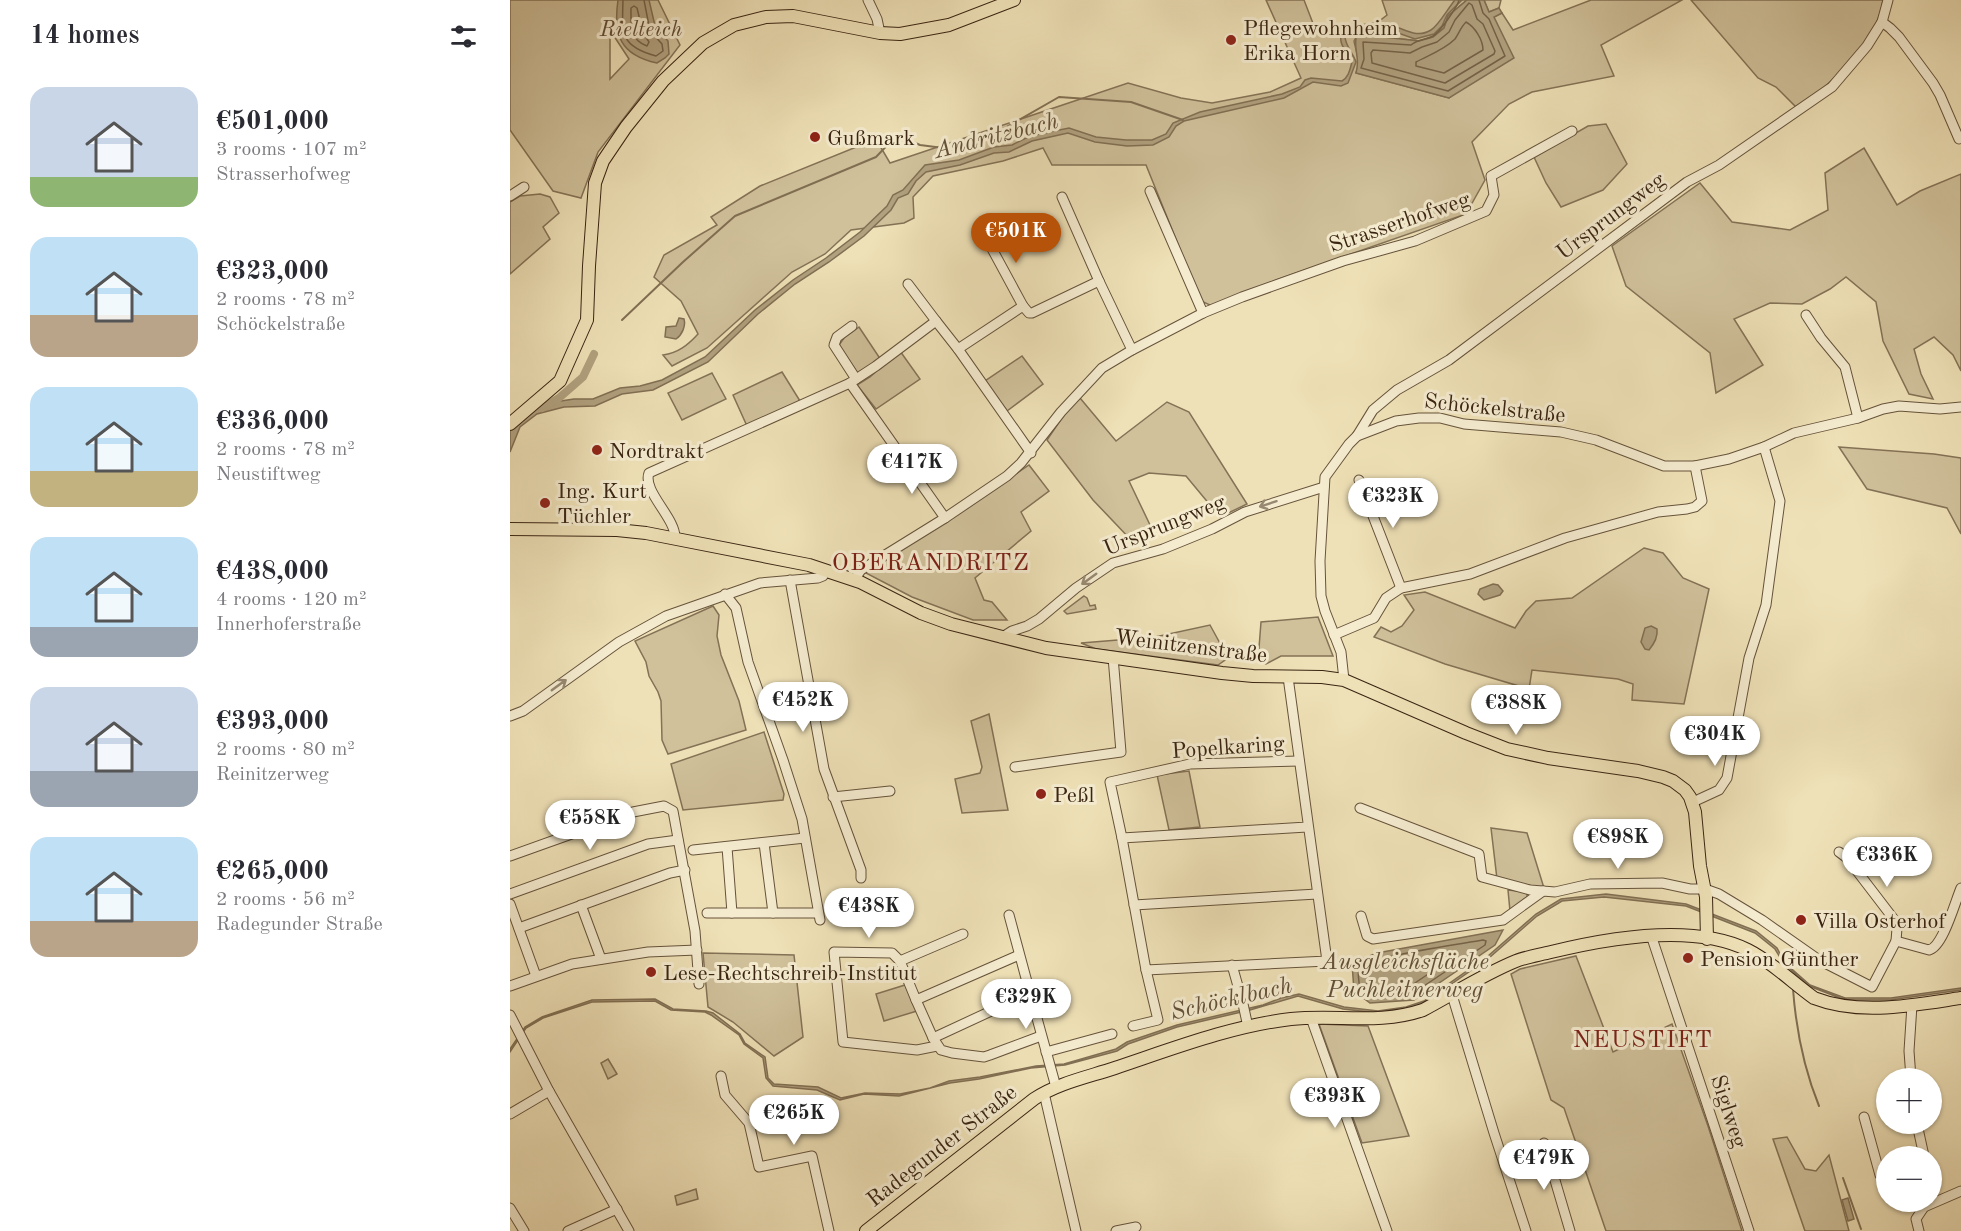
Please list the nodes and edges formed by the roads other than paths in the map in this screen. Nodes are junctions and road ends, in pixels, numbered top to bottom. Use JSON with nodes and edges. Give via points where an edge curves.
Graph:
{"nodes":[{"id":1,"x":868,"y":0,"type":"edge"},
{"id":2,"x":1887,"y":0,"type":"edge"},
{"id":3,"x":1006,"y":1,"type":"edge"},
{"id":4,"x":1882,"y":22,"type":"junction"},
{"id":5,"x":880,"y":33,"type":"junction"},
{"id":6,"x":1572,"y":131,"type":"dead end"},
{"id":7,"x":1959,"y":139,"type":"dead end"},
{"id":8,"x":524,"y":187,"type":"dead end"},
{"id":9,"x":1150,"y":191,"type":"dead end"},
{"id":10,"x":510,"y":196,"type":"edge"},
{"id":11,"x":1062,"y":197,"type":"dead end"},
{"id":12,"x":984,"y":234,"type":"dead end"},
{"id":13,"x":1099,"y":281,"type":"junction"},
{"id":14,"x":908,"y":284,"type":"dead end"},
{"id":15,"x":1023,"y":306,"type":"junction"},
{"id":16,"x":1203,"y":314,"type":"junction"},
{"id":17,"x":1806,"y":315,"type":"dead end"},
{"id":18,"x":936,"y":321,"type":"junction"},
{"id":19,"x":852,"y":326,"type":"dead end"},
{"id":20,"x":958,"y":349,"type":"junction"},
{"id":21,"x":1132,"y":350,"type":"junction"},
{"id":22,"x":853,"y":381,"type":"junction"},
{"id":23,"x":1961,"y":407,"type":"edge"},
{"id":24,"x":1858,"y":418,"type":"junction"},
{"id":25,"x":512,"y":419,"type":"edge"},
{"id":26,"x":1357,"y":436,"type":"junction"},
{"id":27,"x":1764,"y":447,"type":"junction"},
{"id":28,"x":1031,"y":453,"type":"junction"},
{"id":29,"x":1695,"y":466,"type":"junction"},
{"id":30,"x":1359,"y":480,"type":"dead end"},
{"id":31,"x":1324,"y":487,"type":"junction"},
{"id":32,"x":945,"y":518,"type":"junction"},
{"id":33,"x":510,"y":529,"type":"edge"},
{"id":34,"x":675,"y":538,"type":"junction"},
{"id":35,"x":825,"y":570,"type":"junction"},
{"id":36,"x":790,"y":580,"type":"junction"},
{"id":37,"x":854,"y":580,"type":"junction"},
{"id":38,"x":1401,"y":588,"type":"junction"},
{"id":39,"x":723,"y":595,"type":"junction"},
{"id":40,"x":1334,"y":635,"type":"junction"},
{"id":41,"x":1001,"y":638,"type":"junction"},
{"id":42,"x":1113,"y":657,"type":"junction"},
{"id":43,"x":1288,"y":677,"type":"junction"},
{"id":44,"x":1344,"y":680,"type":"junction"},
{"id":45,"x":510,"y":716,"type":"edge"},
{"id":46,"x":1299,"y":761,"type":"junction"},
{"id":47,"x":1015,"y":767,"type":"dead end"},
{"id":48,"x":890,"y":791,"type":"dead end"},
{"id":49,"x":833,"y":797,"type":"junction"},
{"id":50,"x":1693,"y":802,"type":"junction"},
{"id":51,"x":1360,"y":808,"type":"dead end"},
{"id":52,"x":1307,"y":827,"type":"junction"},
{"id":53,"x":805,"y":838,"type":"junction"},
{"id":54,"x":1122,"y":838,"type":"junction"},
{"id":55,"x":678,"y":840,"type":"junction"},
{"id":56,"x":764,"y":843,"type":"junction"},
{"id":57,"x":727,"y":847,"type":"junction"},
{"id":58,"x":693,"y":850,"type":"dead end"},
{"id":59,"x":1839,"y":852,"type":"dead end"},
{"id":60,"x":510,"y":856,"type":"edge"},
{"id":61,"x":685,"y":870,"type":"junction"},
{"id":62,"x":861,"y":878,"type":"dead end"},
{"id":63,"x":1961,"y":888,"type":"edge"},
{"id":64,"x":1705,"y":889,"type":"junction"},
{"id":65,"x":1543,"y":891,"type":"junction"},
{"id":66,"x":510,"y":894,"type":"edge"},
{"id":67,"x":1317,"y":894,"type":"junction"},
{"id":68,"x":510,"y":904,"type":"edge"},
{"id":69,"x":581,"y":905,"type":"junction"},
{"id":70,"x":1134,"y":905,"type":"junction"},
{"id":71,"x":707,"y":913,"type":"dead end"},
{"id":72,"x":732,"y":913,"type":"junction"},
{"id":73,"x":772,"y":913,"type":"junction"},
{"id":74,"x":1009,"y":915,"type":"dead end"},
{"id":75,"x":1361,"y":916,"type":"dead end"},
{"id":76,"x":519,"y":928,"type":"junction"},
{"id":77,"x":963,"y":934,"type":"dead end"},
{"id":78,"x":1651,"y":935,"type":"junction"},
{"id":79,"x":1707,"y":939,"type":"junction"},
{"id":80,"x":1896,"y":941,"type":"junction"},
{"id":81,"x":697,"y":950,"type":"junction"},
{"id":82,"x":1019,"y":955,"type":"junction"},
{"id":83,"x":601,"y":959,"type":"junction"},
{"id":84,"x":900,"y":962,"type":"junction"},
{"id":85,"x":1232,"y":965,"type":"junction"},
{"id":86,"x":1146,"y":970,"type":"junction"},
{"id":87,"x":536,"y":976,"type":"junction"},
{"id":88,"x":699,"y":984,"type":"dead end"},
{"id":89,"x":510,"y":986,"type":"edge"},
{"id":90,"x":1030,"y":993,"type":"junction"},
{"id":91,"x":1452,"y":995,"type":"junction"},
{"id":92,"x":1961,"y":998,"type":"edge"},
{"id":93,"x":916,"y":1000,"type":"junction"},
{"id":94,"x":1912,"y":1005,"type":"junction"},
{"id":95,"x":510,"y":1015,"type":"edge"},
{"id":96,"x":1311,"y":1018,"type":"junction"},
{"id":97,"x":1247,"y":1023,"type":"junction"},
{"id":98,"x":1133,"y":1026,"type":"dead end"},
{"id":99,"x":1112,"y":1034,"type":"dead end"},
{"id":100,"x":1041,"y":1036,"type":"junction"},
{"id":101,"x":935,"y":1042,"type":"junction"},
{"id":102,"x":1047,"y":1056,"type":"junction"},
{"id":103,"x":1910,"y":1068,"type":"edge"},
{"id":104,"x":721,"y":1076,"type":"dead end"},
{"id":105,"x":1056,"y":1087,"type":"junction"},
{"id":106,"x":549,"y":1091,"type":"junction"},
{"id":107,"x":1044,"y":1093,"type":"junction"},
{"id":108,"x":510,"y":1114,"type":"edge"},
{"id":109,"x":1864,"y":1117,"type":"dead end"},
{"id":110,"x":1544,"y":1143,"type":"dead end"},
{"id":111,"x":1876,"y":1160,"type":"edge"},
{"id":112,"x":1961,"y":1191,"type":"edge"},
{"id":113,"x":1942,"y":1198,"type":"edge"},
{"id":114,"x":510,"y":1208,"type":"edge"},
{"id":115,"x":617,"y":1209,"type":"junction"},
{"id":116,"x":1920,"y":1212,"type":"edge"},
{"id":117,"x":1136,"y":1227,"type":"dead end"},
{"id":118,"x":524,"y":1231,"type":"edge"},
{"id":119,"x":568,"y":1231,"type":"edge"},
{"id":120,"x":629,"y":1231,"type":"edge"},
{"id":121,"x":829,"y":1231,"type":"edge"},
{"id":122,"x":866,"y":1231,"type":"edge"},
{"id":123,"x":1076,"y":1231,"type":"edge"},
{"id":124,"x":1116,"y":1231,"type":"edge"},
{"id":125,"x":1387,"y":1231,"type":"edge"},
{"id":126,"x":1526,"y":1231,"type":"edge"},
{"id":127,"x":1570,"y":1231,"type":"edge"},
{"id":128,"x":1749,"y":1231,"type":"edge"},
{"id":129,"x":1919,"y":1231,"type":"edge"}],
"edges":[{"from":1,"to":5,"type":"street"},
{"from":2,"to":4,"type":"street","name":"Ursprungweg"},
{"from":3,"to":5,"type":"main road","via":[[949,25],[900,34]]},
{"from":4,"to":7,"type":"street","via":[[1899,37],[1933,83]]},
{"from":4,"to":26,"type":"street","name":"Ursprungweg","via":[[1832,87],[1719,165],[1687,182],[1449,360],[1398,390],[1372,410]]},
{"from":5,"to":25,"type":"main road","via":[[794,16],[766,17],[719,32],[663,81],[626,127],[597,174],[588,315],[582,334],[560,381]]},
{"from":6,"to":16,"type":"street","name":"Strasserhofweg","via":[[1491,176],[1494,195],[1486,211],[1415,241],[1282,282]]},
{"from":8,"to":10,"type":"street"},
{"from":9,"to":16,"type":"street"},
{"from":11,"to":13,"type":"street"},
{"from":12,"to":15,"type":"street"},
{"from":13,"to":15,"type":"street","via":[[1032,313]]},
{"from":13,"to":21,"type":"street"},
{"from":14,"to":18,"type":"street"},
{"from":15,"to":20,"type":"street"},
{"from":16,"to":21,"type":"street","name":"Strasserhofweg"},
{"from":17,"to":24,"type":"street","via":[[1845,367]]},
{"from":18,"to":20,"type":"street"},
{"from":18,"to":22,"type":"street"},
{"from":19,"to":22,"type":"street","via":[[837,337],[834,345]]},
{"from":20,"to":28,"type":"street"},
{"from":21,"to":28,"type":"street","name":"Strasserhofweg","via":[[1102,368],[1061,412]]},
{"from":22,"to":32,"type":"street"},
{"from":22,"to":34,"type":"street","via":[[653,470],[648,475],[650,486]]},
{"from":23,"to":24,"type":"street","name":"Schöckelstraße","via":[[1899,406]]},
{"from":24,"to":27,"type":"street","name":"Schöckelstraße","via":[[1794,433]]},
{"from":26,"to":29,"type":"street","name":"Schöckelstraße","via":[[1396,421],[1440,418],[1464,424],[1561,432],[1596,440],[1664,466]]},
{"from":26,"to":31,"type":"street","name":"Schöckelstraße","via":[[1325,477]]},
{"from":27,"to":29,"type":"street","name":"Schöckelstraße"},
{"from":27,"to":50,"type":"street","via":[[1780,501],[1766,606],[1749,658],[1727,778],[1719,790]]},
{"from":28,"to":32,"type":"street","name":"Strasserhofweg","via":[[1006,476]]},
{"from":29,"to":38,"type":"street","via":[[1702,501],[1695,507],[1619,522],[1564,538],[1470,574]]},
{"from":30,"to":38,"type":"street"},
{"from":31,"to":40,"type":"street","name":"Schöckelstraße","via":[[1321,596]]},
{"from":31,"to":41,"type":"street","name":"Ursprungweg","one_way":true,"via":[[1245,512],[1163,549],[1113,563],[1044,615]]},
{"from":32,"to":37,"type":"street","name":"Strasserhofweg","via":[[861,570]]},
{"from":33,"to":34,"type":"main road","name":"Weinitzenstraße","via":[[617,530]]},
{"from":34,"to":35,"type":"main road","name":"Weinitzenstraße"},
{"from":35,"to":36,"type":"street","via":[[818,578]]},
{"from":35,"to":37,"type":"main road","name":"Weinitzenstraße"},
{"from":36,"to":39,"type":"street","via":[[760,583]]},
{"from":36,"to":49,"type":"street","via":[[819,747]]},
{"from":37,"to":41,"type":"main road","name":"Weinitzenstraße","via":[[921,613]]},
{"from":38,"to":40,"type":"street","via":[[1386,598],[1374,618]]},
{"from":45,"to":39,"type":"street","one_way":true,"via":[[523,711],[619,642],[666,616]]},
{"from":39,"to":53,"type":"street","via":[[736,608],[748,662],[783,760]]},
{"from":40,"to":44,"type":"street","name":"Schöckelstraße","via":[[1341,652]]},
{"from":41,"to":42,"type":"main road","name":"Weinitzenstraße"},
{"from":42,"to":43,"type":"main road","name":"Weinitzenstraße","via":[[1222,673]]},
{"from":42,"to":47,"type":"street","via":[[1121,752]]},
{"from":43,"to":44,"type":"main road","name":"Weinitzenstraße"},
{"from":43,"to":46,"type":"street","name":"Popelkaring"},
{"from":44,"to":50,"type":"main road","name":"Weinitzenstraße","via":[[1507,749],[1663,777],[1685,790]]},
{"from":46,"to":52,"type":"street","name":"Popelkaring"},
{"from":46,"to":54,"type":"street","name":"Popelkaring","via":[[1190,765],[1110,782]]},
{"from":48,"to":49,"type":"street"},
{"from":49,"to":62,"type":"street"},
{"from":50,"to":64,"type":"main road"},
{"from":51,"to":65,"type":"street","via":[[1479,854],[1482,877]]},
{"from":52,"to":54,"type":"street"},
{"from":52,"to":67,"type":"street","name":"Popelkaring"},
{"from":53,"to":56,"type":"street"},
{"from":53,"to":73,"type":"street","via":[[819,916]]},
{"from":54,"to":70,"type":"street","name":"Popelkaring"},
{"from":55,"to":60,"type":"street","via":[[673,811],[664,806],[633,812]]},
{"from":55,"to":61,"type":"street"},
{"from":55,"to":66,"type":"street","via":[[648,844]]},
{"from":56,"to":57,"type":"street"},
{"from":56,"to":73,"type":"street"},
{"from":57,"to":58,"type":"street"},
{"from":57,"to":72,"type":"street"},
{"from":59,"to":80,"type":"street","via":[[1896,922]]},
{"from":61,"to":69,"type":"street"},
{"from":61,"to":81,"type":"street"},
{"from":63,"to":80,"type":"street","via":[[1940,942],[1933,949]]},
{"from":64,"to":65,"type":"street","via":[[1662,883],[1590,884]]},
{"from":64,"to":79,"type":"main road"},
{"from":64,"to":80,"type":"street","via":[[1719,894],[1820,960],[1872,987]]},
{"from":65,"to":75,"type":"street","via":[[1503,920],[1373,939],[1367,936]]},
{"from":67,"to":70,"type":"street"},
{"from":67,"to":85,"type":"street","name":"Popelkaring","via":[[1327,961]]},
{"from":68,"to":76,"type":"street"},
{"from":69,"to":76,"type":"street"},
{"from":69,"to":83,"type":"street"},
{"from":70,"to":86,"type":"street","name":"Popelkaring"},
{"from":71,"to":72,"type":"street"},
{"from":72,"to":73,"type":"street"},
{"from":74,"to":82,"type":"street"},
{"from":76,"to":87,"type":"street"},
{"from":77,"to":84,"type":"street"},
{"from":78,"to":79,"type":"main road","name":"Radegunder Straße"},
{"from":78,"to":91,"type":"main road","name":"Radegunder Straße","via":[[1516,961]]},
{"from":78,"to":128,"type":"street","name":"Siglweg"},
{"from":79,"to":94,"type":"main road","name":"Radegunder Straße","via":[[1749,950],[1814,999],[1856,1007]]},
{"from":81,"to":83,"type":"street"},
{"from":81,"to":88,"type":"street"},
{"from":82,"to":90,"type":"street"},
{"from":82,"to":93,"type":"street"},
{"from":83,"to":87,"type":"street"},
{"from":84,"to":93,"type":"street"},
{"from":84,"to":101,"type":"street","via":[[892,953],[834,952],[843,1042],[917,1050]]},
{"from":85,"to":86,"type":"street","name":"Popelkaring"},
{"from":85,"to":97,"type":"street"},
{"from":86,"to":98,"type":"street","name":"Popelkaring","via":[[1158,1020]]},
{"from":87,"to":89,"type":"street"},
{"from":90,"to":100,"type":"street"},
{"from":90,"to":101,"type":"street"},
{"from":91,"to":96,"type":"main road","name":"Radegunder Straße","via":[[1423,1010],[1393,1018]]},
{"from":91,"to":126,"type":"street"},
{"from":92,"to":94,"type":"main road","name":"Radegunder Straße"},
{"from":93,"to":101,"type":"street"},
{"from":94,"to":103,"type":"street"},
{"from":95,"to":106,"type":"street"},
{"from":96,"to":97,"type":"main road","name":"Radegunder Straße"},
{"from":96,"to":125,"type":"street"},
{"from":97,"to":105,"type":"main road","name":"Radegunder Straße"},
{"from":99,"to":102,"type":"street"},
{"from":100,"to":101,"type":"street","via":[[984,1057],[946,1052]]},
{"from":100,"to":102,"type":"street"},
{"from":102,"to":105,"type":"street"},
{"from":104,"to":121,"type":"street","via":[[725,1095],[749,1123],[759,1167],[812,1156]]},
{"from":105,"to":107,"type":"main road","name":"Radegunder Straße"},
{"from":106,"to":108,"type":"street"},
{"from":106,"to":115,"type":"street"},
{"from":107,"to":122,"type":"main road","name":"Radegunder Straße"},
{"from":107,"to":123,"type":"street","name":"Radegunder Straße"},
{"from":109,"to":111,"type":"street"},
{"from":110,"to":127,"type":"street"},
{"from":112,"to":113,"type":"street"},
{"from":114,"to":118,"type":"street"},
{"from":115,"to":119,"type":"street"},
{"from":115,"to":120,"type":"street"},
{"from":116,"to":129,"type":"street","via":[[1916,1219]]},
{"from":117,"to":124,"type":"street"}]}
